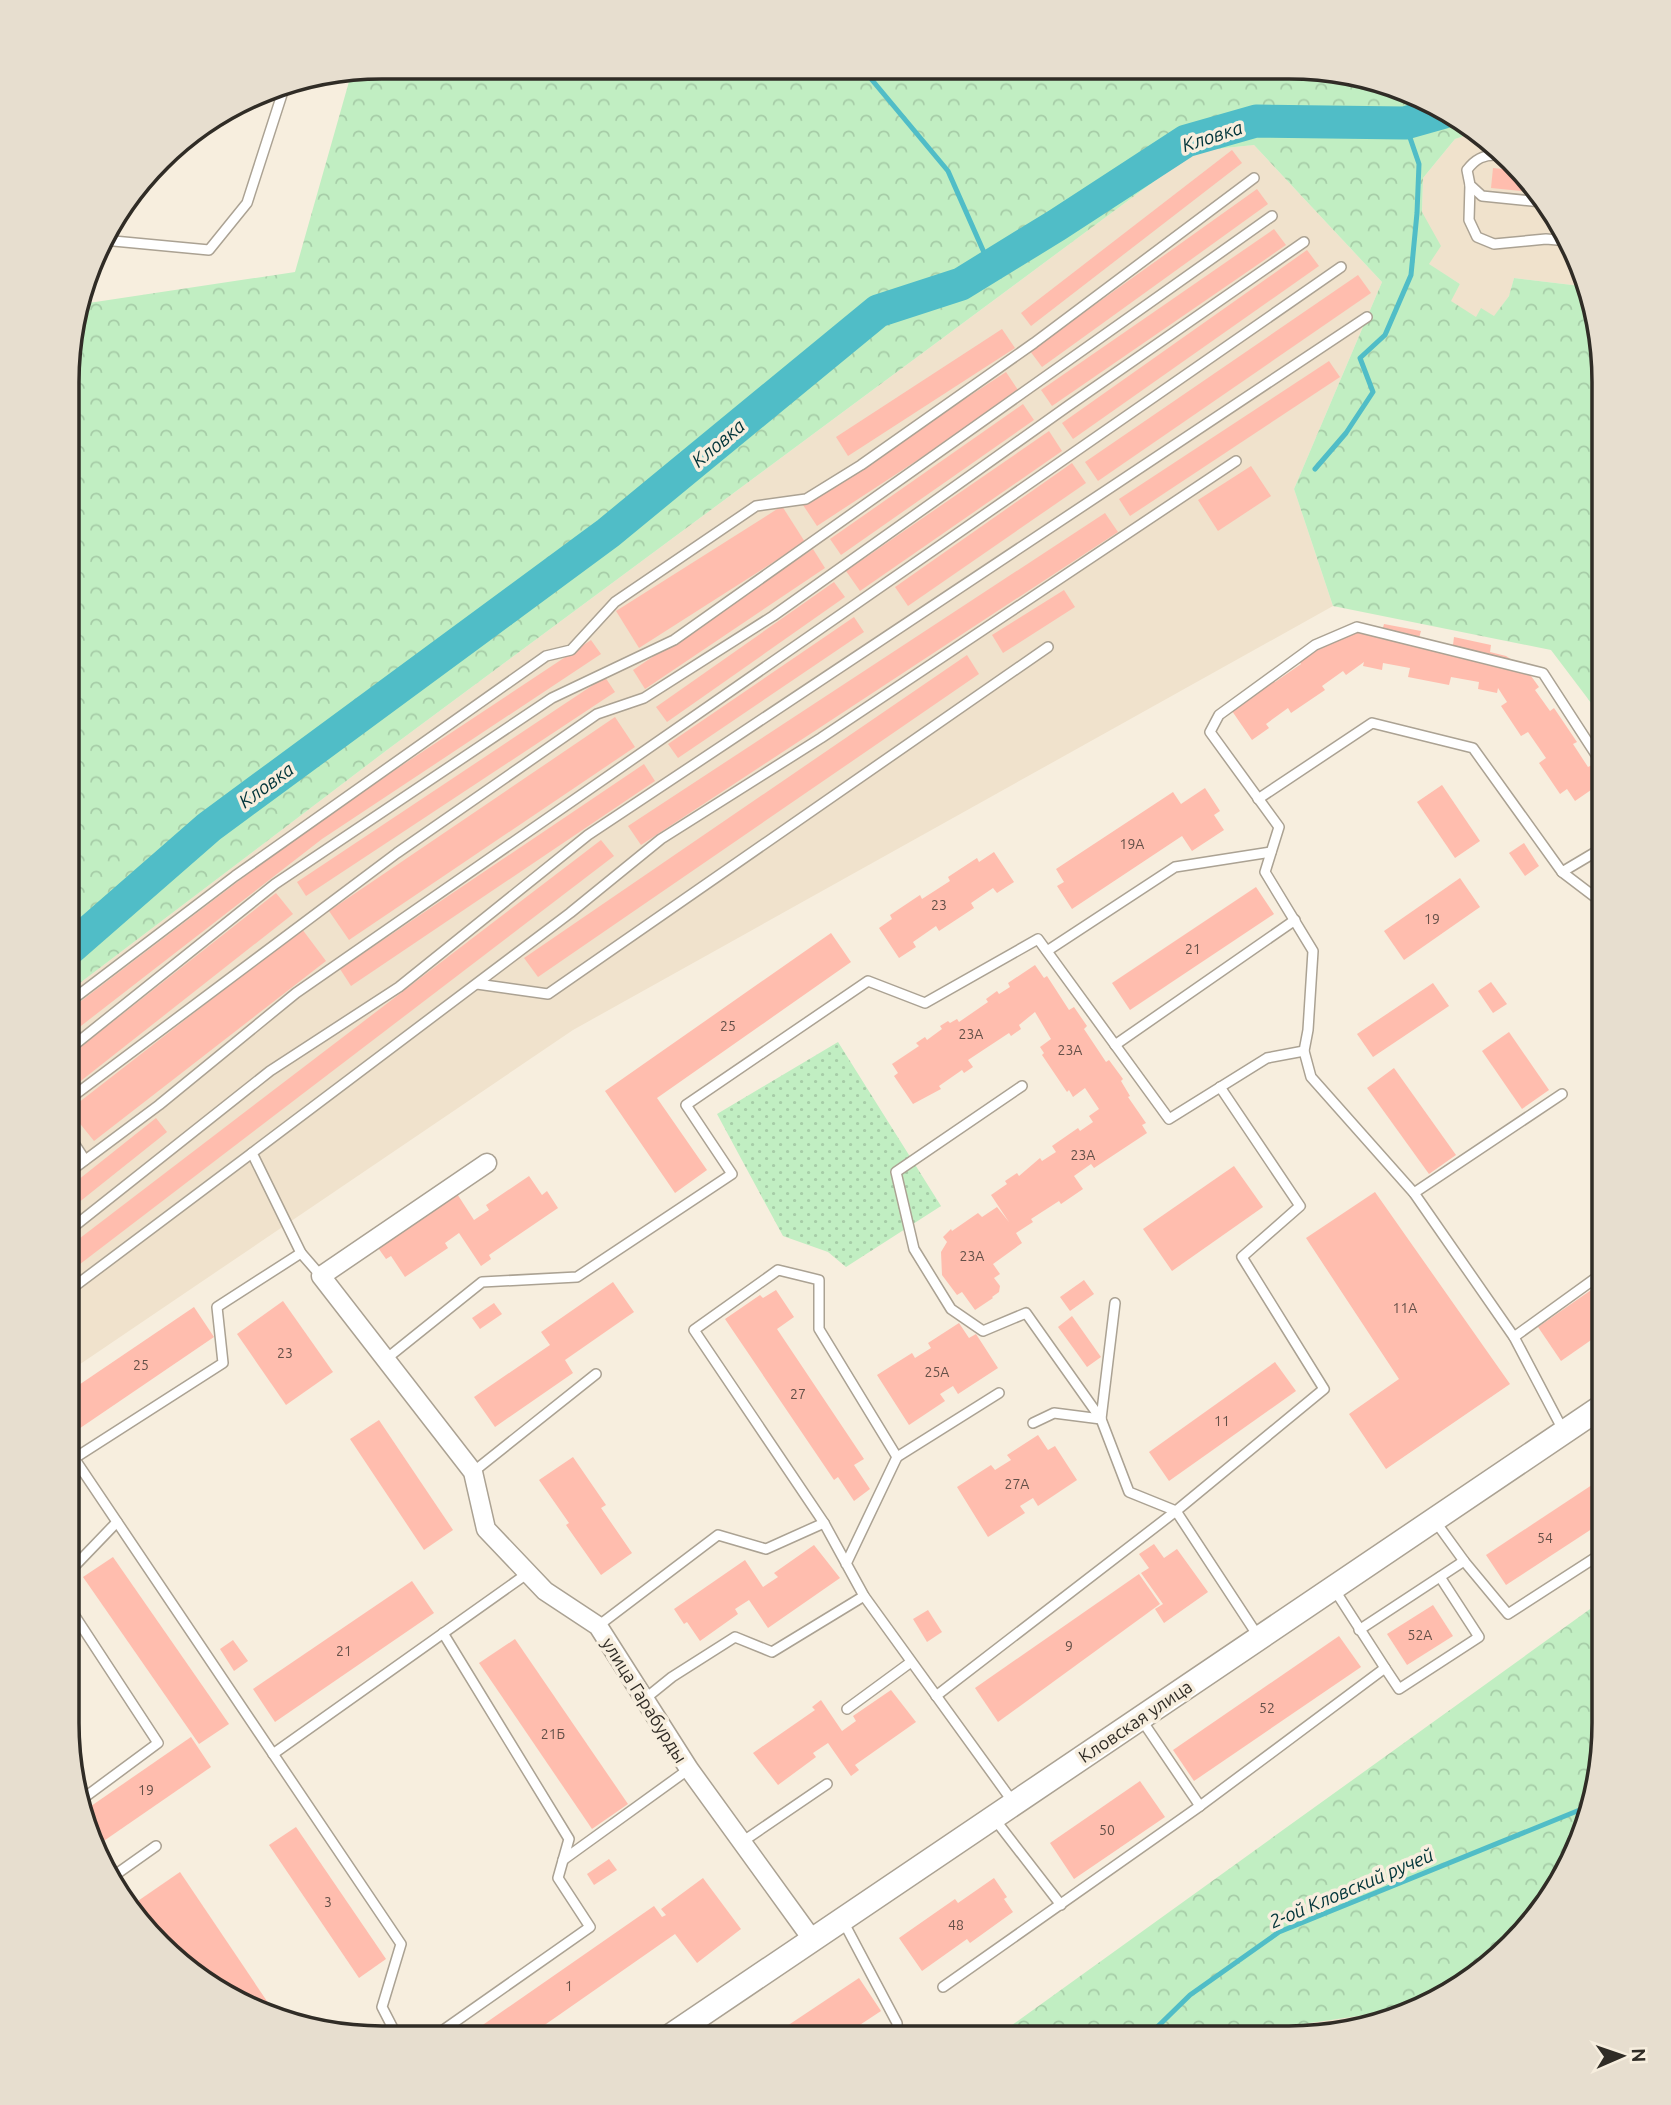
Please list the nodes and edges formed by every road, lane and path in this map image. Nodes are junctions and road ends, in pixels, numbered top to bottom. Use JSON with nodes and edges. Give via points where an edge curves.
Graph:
{"nodes":[{"id":1,"x":281,"y":96,"type":"edge"},
{"id":2,"x":1490,"y":155,"type":"edge"},
{"id":3,"x":1254,"y":178,"type":"dead end"},
{"id":4,"x":1470,"y":185,"type":"junction"},
{"id":5,"x":1533,"y":201,"type":"edge"},
{"id":6,"x":1272,"y":216,"type":"dead end"},
{"id":7,"x":1557,"y":240,"type":"edge"},
{"id":8,"x":114,"y":241,"type":"edge"},
{"id":9,"x":1304,"y":242,"type":"dead end"},
{"id":10,"x":1341,"y":267,"type":"dead end"},
{"id":11,"x":1367,"y":317,"type":"dead end"},
{"id":12,"x":1236,"y":461,"type":"dead end"},
{"id":13,"x":1048,"y":647,"type":"dead end"},
{"id":14,"x":1592,"y":749,"type":"edge"},
{"id":15,"x":1258,"y":799,"type":"junction"},
{"id":16,"x":1271,"y":852,"type":"junction"},
{"id":17,"x":1592,"y":854,"type":"edge"},
{"id":18,"x":1562,"y":872,"type":"junction"},
{"id":19,"x":1592,"y":895,"type":"edge"},
{"id":20,"x":1295,"y":920,"type":"junction"},
{"id":21,"x":1047,"y":951,"type":"junction"},
{"id":22,"x":477,"y":984,"type":"junction"},
{"id":23,"x":79,"y":995,"type":"edge"},
{"id":24,"x":79,"y":1041,"type":"edge"},
{"id":25,"x":1115,"y":1045,"type":"junction"},
{"id":26,"x":1304,"y":1051,"type":"junction"},
{"id":27,"x":1022,"y":1086,"type":"dead end"},
{"id":28,"x":1220,"y":1087,"type":"junction"},
{"id":29,"x":79,"y":1092,"type":"edge"},
{"id":30,"x":1562,"y":1094,"type":"dead end"},
{"id":31,"x":79,"y":1150,"type":"edge"},
{"id":32,"x":252,"y":1153,"type":"junction"},
{"id":33,"x":86,"y":1160,"type":"junction"},
{"id":34,"x":487,"y":1163,"type":"dead end"},
{"id":35,"x":79,"y":1165,"type":"edge"},
{"id":36,"x":1413,"y":1194,"type":"junction"},
{"id":37,"x":79,"y":1223,"type":"edge"},
{"id":38,"x":301,"y":1253,"type":"junction"},
{"id":39,"x":321,"y":1276,"type":"junction"},
{"id":40,"x":1592,"y":1281,"type":"edge"},
{"id":41,"x":79,"y":1283,"type":"edge"},
{"id":42,"x":1115,"y":1303,"type":"dead end"},
{"id":43,"x":1514,"y":1337,"type":"junction"},
{"id":44,"x":386,"y":1359,"type":"junction"},
{"id":45,"x":596,"y":1374,"type":"dead end"},
{"id":46,"x":999,"y":1393,"type":"dead end"},
{"id":47,"x":1592,"y":1413,"type":"edge"},
{"id":48,"x":1101,"y":1419,"type":"junction"},
{"id":49,"x":1033,"y":1423,"type":"dead end"},
{"id":50,"x":1564,"y":1432,"type":"junction"},
{"id":51,"x":79,"y":1456,"type":"edge"},
{"id":52,"x":897,"y":1457,"type":"junction"},
{"id":53,"x":79,"y":1472,"type":"edge"},
{"id":54,"x":473,"y":1472,"type":"junction"},
{"id":55,"x":1176,"y":1511,"type":"junction"},
{"id":56,"x":1434,"y":1519,"type":"junction"},
{"id":57,"x":117,"y":1522,"type":"junction"},
{"id":58,"x":824,"y":1523,"type":"junction"},
{"id":59,"x":1592,"y":1560,"type":"edge"},
{"id":60,"x":1464,"y":1561,"type":"junction"},
{"id":61,"x":79,"y":1562,"type":"edge"},
{"id":62,"x":846,"y":1564,"type":"junction"},
{"id":63,"x":528,"y":1573,"type":"junction"},
{"id":64,"x":1440,"y":1577,"type":"junction"},
{"id":65,"x":1333,"y":1588,"type":"junction"},
{"id":66,"x":864,"y":1596,"type":"junction"},
{"id":67,"x":79,"y":1622,"type":"edge"},
{"id":68,"x":598,"y":1626,"type":"junction"},
{"id":69,"x":1359,"y":1630,"type":"junction"},
{"id":70,"x":443,"y":1633,"type":"junction"},
{"id":71,"x":1259,"y":1638,"type":"junction"},
{"id":72,"x":911,"y":1662,"type":"junction"},
{"id":73,"x":1385,"y":1668,"type":"junction"},
{"id":74,"x":936,"y":1696,"type":"junction"},
{"id":75,"x":646,"y":1698,"type":"junction"},
{"id":76,"x":847,"y":1709,"type":"dead end"},
{"id":77,"x":1140,"y":1718,"type":"junction"},
{"id":78,"x":273,"y":1754,"type":"junction"},
{"id":79,"x":690,"y":1769,"type":"junction"},
{"id":80,"x":827,"y":1784,"type":"dead end"},
{"id":81,"x":88,"y":1795,"type":"edge"},
{"id":82,"x":1014,"y":1803,"type":"junction"},
{"id":83,"x":1200,"y":1806,"type":"junction"},
{"id":84,"x":993,"y":1817,"type":"junction"},
{"id":85,"x":742,"y":1842,"type":"junction"},
{"id":86,"x":156,"y":1846,"type":"dead end"},
{"id":87,"x":563,"y":1860,"type":"junction"},
{"id":88,"x":118,"y":1873,"type":"edge"},
{"id":89,"x":1061,"y":1905,"type":"junction"},
{"id":90,"x":843,"y":1921,"type":"junction"},
{"id":91,"x":812,"y":1939,"type":"junction"},
{"id":92,"x":943,"y":1987,"type":"dead end"},
{"id":93,"x":392,"y":2026,"type":"edge"},
{"id":94,"x":449,"y":2026,"type":"edge"},
{"id":95,"x":685,"y":2026,"type":"edge"},
{"id":96,"x":897,"y":2026,"type":"edge"}],
"edges":[{"from":1,"to":8,"type":"lane","via":[[247,203],[209,250]]},
{"from":2,"to":4,"type":"lane","via":[[1474,160],[1467,170]]},
{"from":3,"to":23,"type":"lane","via":[[862,465],[806,499],[756,506],[615,602],[571,650],[546,656],[235,876]]},
{"from":4,"to":5,"type":"lane","via":[[1482,196]]},
{"from":4,"to":7,"type":"lane","via":[[1469,220],[1477,237],[1494,244]]},
{"from":6,"to":24,"type":"lane","via":[[674,640],[552,698],[275,884]]},
{"from":9,"to":29,"type":"lane","via":[[773,616],[644,698],[597,714],[575,729],[397,853]]},
{"from":10,"to":33,"type":"lane","via":[[296,993]]},
{"from":11,"to":37,"type":"lane","via":[[589,835],[400,987],[270,1071]]},
{"from":12,"to":22,"type":"lane","via":[[832,731],[661,839]]},
{"from":13,"to":22,"type":"lane","via":[[548,994]]},
{"from":14,"to":15,"type":"lane","via":[[1543,673],[1357,627],[1315,645],[1219,715],[1210,732]]},
{"from":15,"to":16,"type":"lane","via":[[1279,827]]},
{"from":15,"to":18,"type":"lane","via":[[1372,723],[1460,744],[1473,748]]},
{"from":16,"to":20,"type":"lane","via":[[1265,872]]},
{"from":16,"to":21,"type":"lane","via":[[1175,867]]},
{"from":17,"to":18,"type":"lane"},
{"from":18,"to":19,"type":"lane"},
{"from":20,"to":25,"type":"lane"},
{"from":20,"to":26,"type":"lane","via":[[1313,950]]},
{"from":21,"to":25,"type":"lane"},
{"from":21,"to":44,"type":"lane","via":[[1038,939],[925,1003],[868,981],[686,1105],[732,1174],[577,1277],[482,1282]]},
{"from":22,"to":32,"type":"lane"},
{"from":25,"to":28,"type":"lane","via":[[1169,1119]]},
{"from":26,"to":28,"type":"lane","via":[[1267,1058]]},
{"from":26,"to":36,"type":"lane","via":[[1311,1077]]},
{"from":27,"to":48,"type":"lane","via":[[896,1172],[914,1249],[951,1309],[983,1331],[1026,1313]]},
{"from":28,"to":55,"type":"lane","via":[[1300,1206],[1242,1257],[1325,1389]]},
{"from":30,"to":36,"type":"lane"},
{"from":31,"to":33,"type":"lane"},
{"from":32,"to":38,"type":"lane"},
{"from":32,"to":41,"type":"lane"},
{"from":33,"to":35,"type":"lane"},
{"from":34,"to":39,"type":"street"},
{"from":36,"to":43,"type":"lane"},
{"from":38,"to":39,"type":"lane"},
{"from":38,"to":51,"type":"lane","via":[[217,1307],[223,1363]]},
{"from":39,"to":44,"type":"street","name":"улица Гарабурды"},
{"from":40,"to":43,"type":"lane"},
{"from":42,"to":48,"type":"lane"},
{"from":43,"to":50,"type":"lane"},
{"from":44,"to":54,"type":"street","name":"улица Гарабурды"},
{"from":45,"to":54,"type":"lane"},
{"from":46,"to":52,"type":"lane"},
{"from":47,"to":50,"type":"street","name":"Кловская улица"},
{"from":48,"to":49,"type":"lane","via":[[1054,1413]]},
{"from":48,"to":55,"type":"lane","via":[[1129,1492]]},
{"from":50,"to":56,"type":"street","name":"Кловская улица"},
{"from":52,"to":58,"type":"lane","via":[[819,1329],[819,1280],[778,1270],[694,1330]]},
{"from":52,"to":62,"type":"lane"},
{"from":53,"to":57,"type":"lane"},
{"from":54,"to":63,"type":"street","name":"улица Гарабурды","via":[[486,1529]]},
{"from":55,"to":71,"type":"lane"},
{"from":55,"to":74,"type":"lane"},
{"from":56,"to":60,"type":"lane"},
{"from":56,"to":65,"type":"street","name":"Кловская улица"},
{"from":57,"to":61,"type":"lane"},
{"from":57,"to":78,"type":"lane"},
{"from":58,"to":62,"type":"lane"},
{"from":58,"to":68,"type":"lane","via":[[766,1549],[718,1535]]},
{"from":59,"to":60,"type":"lane","via":[[1508,1614]]},
{"from":60,"to":64,"type":"lane"},
{"from":62,"to":66,"type":"lane"},
{"from":63,"to":68,"type":"street","name":"улица Гарабурды","via":[[545,1591]]},
{"from":63,"to":70,"type":"lane"},
{"from":64,"to":69,"type":"lane"},
{"from":64,"to":73,"type":"lane","via":[[1479,1637],[1399,1689]]},
{"from":65,"to":69,"type":"lane"},
{"from":65,"to":71,"type":"street","name":"Кловская улица"},
{"from":66,"to":72,"type":"lane"},
{"from":66,"to":75,"type":"lane","via":[[772,1652],[735,1637]]},
{"from":67,"to":81,"type":"lane","via":[[158,1743]]},
{"from":68,"to":75,"type":"street","name":"улица Гарабурды"},
{"from":69,"to":73,"type":"lane"},
{"from":70,"to":78,"type":"lane"},
{"from":70,"to":87,"type":"lane","via":[[569,1839]]},
{"from":71,"to":77,"type":"street","name":"Кловская улица"},
{"from":72,"to":74,"type":"lane"},
{"from":72,"to":76,"type":"lane"},
{"from":73,"to":83,"type":"lane"},
{"from":74,"to":82,"type":"lane"},
{"from":75,"to":79,"type":"street","name":"улица Гарабурды"},
{"from":77,"to":82,"type":"street","name":"Кловская улица"},
{"from":77,"to":83,"type":"lane"},
{"from":78,"to":93,"type":"lane","via":[[401,1944],[382,2007]]},
{"from":79,"to":85,"type":"street","name":"улица Гарабурды"},
{"from":79,"to":87,"type":"lane"},
{"from":80,"to":85,"type":"lane"},
{"from":82,"to":84,"type":"street","name":"Кловская улица"},
{"from":83,"to":89,"type":"lane"},
{"from":84,"to":89,"type":"lane"},
{"from":84,"to":90,"type":"street","name":"Кловская улица"},
{"from":85,"to":91,"type":"street","name":"улица Гарабурды"},
{"from":86,"to":88,"type":"lane"},
{"from":87,"to":94,"type":"lane","via":[[558,1878],[590,1927]]},
{"from":89,"to":92,"type":"lane"},
{"from":90,"to":91,"type":"street","name":"Кловская улица"},
{"from":90,"to":96,"type":"lane"},
{"from":91,"to":95,"type":"street","name":"Кловская улица"}]}
